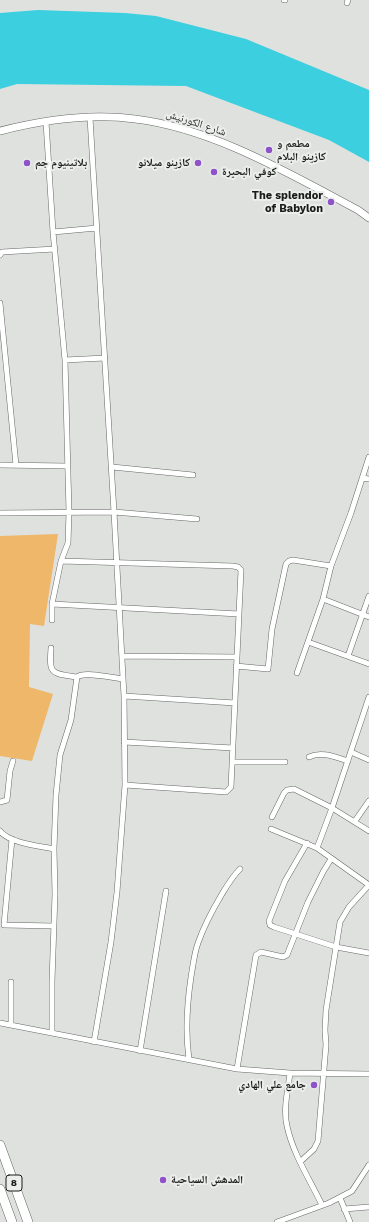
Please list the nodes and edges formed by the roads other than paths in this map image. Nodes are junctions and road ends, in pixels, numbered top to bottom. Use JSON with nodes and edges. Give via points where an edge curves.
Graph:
{"nodes":[{"id":1,"x":90,"y":118,"type":"junction"},
{"id":2,"x":46,"y":122,"type":"junction"},
{"id":3,"x":0,"y":131,"type":"edge"},
{"id":4,"x":369,"y":218,"type":"edge"},
{"id":5,"x":97,"y":228,"type":"junction"},
{"id":6,"x":53,"y":232,"type":"junction"},
{"id":7,"x":55,"y":249,"type":"junction"},
{"id":8,"x":0,"y":255,"type":"edge"},
{"id":9,"x":0,"y":303,"type":"edge"},
{"id":10,"x":105,"y":358,"type":"junction"},
{"id":11,"x":65,"y":360,"type":"junction"},
{"id":12,"x":369,"y":457,"type":"edge"},
{"id":13,"x":0,"y":465,"type":"edge"},
{"id":14,"x":16,"y":465,"type":"junction"},
{"id":15,"x":67,"y":466,"type":"junction"},
{"id":16,"x":112,"y":467,"type":"junction"},
{"id":17,"x":193,"y":475,"type":"dead end"},
{"id":18,"x":362,"y":478,"type":"junction"},
{"id":19,"x":369,"y":479,"type":"edge"},
{"id":20,"x":68,"y":512,"type":"junction"},
{"id":21,"x":114,"y":512,"type":"junction"},
{"id":22,"x":0,"y":513,"type":"edge"},
{"id":23,"x":197,"y":519,"type":"dead end"},
{"id":24,"x":61,"y":561,"type":"junction"},
{"id":25,"x":117,"y":563,"type":"junction"},
{"id":26,"x":331,"y":566,"type":"junction"},
{"id":27,"x":369,"y":596,"type":"edge"},
{"id":28,"x":323,"y":599,"type":"junction"},
{"id":29,"x":52,"y":604,"type":"junction"},
{"id":30,"x":120,"y":607,"type":"junction"},
{"id":31,"x":239,"y":614,"type":"junction"},
{"id":32,"x":362,"y":614,"type":"junction"},
{"id":33,"x":369,"y":617,"type":"edge"},
{"id":34,"x":52,"y":620,"type":"dead end"},
{"id":35,"x":308,"y":642,"type":"junction"},
{"id":36,"x":51,"y":648,"type":"dead end"},
{"id":37,"x":122,"y":656,"type":"junction"},
{"id":38,"x":348,"y":656,"type":"junction"},
{"id":39,"x":237,"y":657,"type":"junction"},
{"id":40,"x":369,"y":664,"type":"edge"},
{"id":41,"x":236,"y":666,"type":"junction"},
{"id":42,"x":298,"y":673,"type":"dead end"},
{"id":43,"x":77,"y":678,"type":"junction"},
{"id":44,"x":123,"y":679,"type":"junction"},
{"id":45,"x":124,"y":696,"type":"junction"},
{"id":46,"x":369,"y":697,"type":"edge"},
{"id":47,"x":235,"y":703,"type":"junction"},
{"id":48,"x":124,"y":742,"type":"junction"},
{"id":49,"x":233,"y":748,"type":"junction"},
{"id":50,"x":351,"y":752,"type":"junction"},
{"id":51,"x":309,"y":758,"type":"dead end"},
{"id":52,"x":369,"y":760,"type":"edge"},
{"id":53,"x":13,"y":761,"type":"dead end"},
{"id":54,"x":348,"y":761,"type":"junction"},
{"id":55,"x":232,"y":762,"type":"junction"},
{"id":56,"x":285,"y":762,"type":"dead end"},
{"id":57,"x":125,"y":785,"type":"junction"},
{"id":58,"x":369,"y":801,"type":"edge"},
{"id":59,"x":0,"y":802,"type":"edge"},
{"id":60,"x":332,"y":808,"type":"junction"},
{"id":61,"x":272,"y":817,"type":"dead end"},
{"id":62,"x":355,"y":821,"type":"junction"},
{"id":63,"x":271,"y":829,"type":"dead end"},
{"id":64,"x":0,"y":831,"type":"edge"},
{"id":65,"x":369,"y":831,"type":"edge"},
{"id":66,"x":12,"y":839,"type":"junction"},
{"id":67,"x":307,"y":844,"type":"junction"},
{"id":68,"x":317,"y":848,"type":"junction"},
{"id":69,"x":54,"y":849,"type":"junction"},
{"id":70,"x":331,"y":859,"type":"junction"},
{"id":71,"x":240,"y":869,"type":"dead end"},
{"id":72,"x":369,"y":885,"type":"edge"},
{"id":73,"x":166,"y":891,"type":"dead end"},
{"id":74,"x":54,"y":926,"type":"junction"},
{"id":75,"x":296,"y":934,"type":"junction"},
{"id":76,"x":336,"y":947,"type":"junction"},
{"id":77,"x":369,"y":953,"type":"edge"},
{"id":78,"x":11,"y":982,"type":"dead end"},
{"id":79,"x":0,"y":1022,"type":"edge"},
{"id":80,"x":11,"y":1024,"type":"junction"},
{"id":81,"x":52,"y":1032,"type":"junction"},
{"id":82,"x":94,"y":1042,"type":"junction"},
{"id":83,"x":140,"y":1051,"type":"junction"},
{"id":84,"x":188,"y":1059,"type":"junction"},
{"id":85,"x":237,"y":1069,"type":"junction"},
{"id":86,"x":290,"y":1073,"type":"junction"},
{"id":87,"x":324,"y":1074,"type":"junction"},
{"id":88,"x":369,"y":1074,"type":"edge"},
{"id":89,"x":0,"y":1145,"type":"edge"},
{"id":90,"x":301,"y":1162,"type":"junction"},
{"id":91,"x":369,"y":1165,"type":"edge"},
{"id":92,"x":0,"y":1189,"type":"edge"},
{"id":93,"x":340,"y":1198,"type":"junction"},
{"id":94,"x":322,"y":1205,"type":"junction"},
{"id":95,"x":369,"y":1208,"type":"edge"},
{"id":96,"x":344,"y":1209,"type":"junction"},
{"id":97,"x":12,"y":1222,"type":"edge"},
{"id":98,"x":28,"y":1222,"type":"edge"},
{"id":99,"x":278,"y":1222,"type":"edge"},
{"id":100,"x":350,"y":1222,"type":"edge"}],
"edges":[{"from":1,"to":2,"type":"street","name":"شارع الكورنيش"},
{"from":1,"to":4,"type":"street","name":"شارع الكورنيش","via":[[147,120],[216,141],[282,170]]},
{"from":1,"to":5,"type":"street"},
{"from":2,"to":3,"type":"street","name":"شارع الكورنيش"},
{"from":2,"to":6,"type":"street"},
{"from":5,"to":6,"type":"street"},
{"from":5,"to":10,"type":"street"},
{"from":6,"to":7,"type":"street"},
{"from":7,"to":8,"type":"street","via":[[2,252]]},
{"from":7,"to":11,"type":"street"},
{"from":9,"to":14,"type":"street"},
{"from":10,"to":11,"type":"street"},
{"from":10,"to":16,"type":"street"},
{"from":11,"to":15,"type":"street"},
{"from":12,"to":18,"type":"street"},
{"from":13,"to":14,"type":"street"},
{"from":14,"to":15,"type":"street"},
{"from":15,"to":20,"type":"street"},
{"from":16,"to":17,"type":"street"},
{"from":16,"to":21,"type":"street"},
{"from":18,"to":19,"type":"street"},
{"from":18,"to":26,"type":"street"},
{"from":20,"to":21,"type":"street"},
{"from":20,"to":22,"type":"street"},
{"from":20,"to":24,"type":"street","via":[[68,543]]},
{"from":21,"to":23,"type":"street"},
{"from":21,"to":25,"type":"street"},
{"from":24,"to":25,"type":"street"},
{"from":24,"to":29,"type":"street"},
{"from":25,"to":30,"type":"street"},
{"from":25,"to":31,"type":"street","via":[[238,567],[241,570]]},
{"from":26,"to":28,"type":"street"},
{"from":26,"to":41,"type":"street","via":[[293,560],[286,564],[272,629],[268,669]]},
{"from":27,"to":32,"type":"street"},
{"from":28,"to":32,"type":"street"},
{"from":28,"to":35,"type":"street"},
{"from":29,"to":30,"type":"street"},
{"from":29,"to":34,"type":"street"},
{"from":30,"to":31,"type":"street"},
{"from":30,"to":37,"type":"street"},
{"from":31,"to":39,"type":"street"},
{"from":32,"to":33,"type":"street"},
{"from":32,"to":38,"type":"street"},
{"from":35,"to":38,"type":"street"},
{"from":35,"to":42,"type":"street"},
{"from":36,"to":43,"type":"street","via":[[52,670]]},
{"from":37,"to":39,"type":"street"},
{"from":37,"to":44,"type":"street"},
{"from":38,"to":40,"type":"street"},
{"from":39,"to":41,"type":"street"},
{"from":41,"to":47,"type":"street"},
{"from":43,"to":44,"type":"street","via":[[79,675],[85,675]]},
{"from":43,"to":69,"type":"street","via":[[71,720],[60,755]]},
{"from":44,"to":45,"type":"street"},
{"from":45,"to":47,"type":"street"},
{"from":45,"to":48,"type":"street"},
{"from":46,"to":50,"type":"street"},
{"from":47,"to":49,"type":"street"},
{"from":48,"to":49,"type":"street"},
{"from":48,"to":57,"type":"street"},
{"from":49,"to":55,"type":"street"},
{"from":50,"to":52,"type":"street"},
{"from":50,"to":54,"type":"street"},
{"from":51,"to":54,"type":"street","via":[[323,754]]},
{"from":53,"to":59,"type":"street","via":[[7,800]]},
{"from":54,"to":60,"type":"street"},
{"from":55,"to":56,"type":"street"},
{"from":55,"to":57,"type":"street","via":[[231,787],[226,792]]},
{"from":57,"to":82,"type":"street","via":[[111,942]]},
{"from":58,"to":62,"type":"street"},
{"from":60,"to":61,"type":"street","via":[[294,789],[287,790]]},
{"from":60,"to":62,"type":"street"},
{"from":60,"to":68,"type":"street"},
{"from":62,"to":65,"type":"street"},
{"from":63,"to":67,"type":"street"},
{"from":64,"to":66,"type":"street"},
{"from":66,"to":69,"type":"street"},
{"from":66,"to":74,"type":"street","via":[[4,925]]},
{"from":67,"to":68,"type":"street"},
{"from":67,"to":75,"type":"street","via":[[285,881],[269,921],[274,927]]},
{"from":68,"to":70,"type":"street"},
{"from":69,"to":74,"type":"street"},
{"from":70,"to":72,"type":"street"},
{"from":70,"to":75,"type":"street","via":[[308,902]]},
{"from":71,"to":84,"type":"street","via":[[216,903],[197,944],[186,1020]]},
{"from":72,"to":76,"type":"street","via":[[340,922]]},
{"from":73,"to":83,"type":"street"},
{"from":74,"to":81,"type":"street"},
{"from":75,"to":76,"type":"street"},
{"from":75,"to":85,"type":"street","via":[[287,955],[283,957],[261,952],[256,955]]},
{"from":76,"to":77,"type":"street"},
{"from":76,"to":87,"type":"street","via":[[326,1010]]},
{"from":78,"to":80,"type":"street"},
{"from":79,"to":80,"type":"street"},
{"from":80,"to":81,"type":"street"},
{"from":81,"to":82,"type":"street"},
{"from":82,"to":83,"type":"street"},
{"from":83,"to":84,"type":"street"},
{"from":84,"to":85,"type":"street"},
{"from":85,"to":86,"type":"street"},
{"from":86,"to":87,"type":"street"},
{"from":86,"to":90,"type":"street","via":[[286,1098],[286,1124]]},
{"from":87,"to":88,"type":"street"},
{"from":87,"to":90,"type":"street","via":[[318,1140]]},
{"from":89,"to":98,"type":"highway","number":"8"},
{"from":90,"to":94,"type":"street"},
{"from":91,"to":93,"type":"street","via":[[352,1191]]},
{"from":92,"to":97,"type":"highway","number":"8"},
{"from":93,"to":94,"type":"street"},
{"from":93,"to":96,"type":"street"},
{"from":94,"to":99,"type":"street"},
{"from":95,"to":96,"type":"street"},
{"from":96,"to":100,"type":"street"}]}
